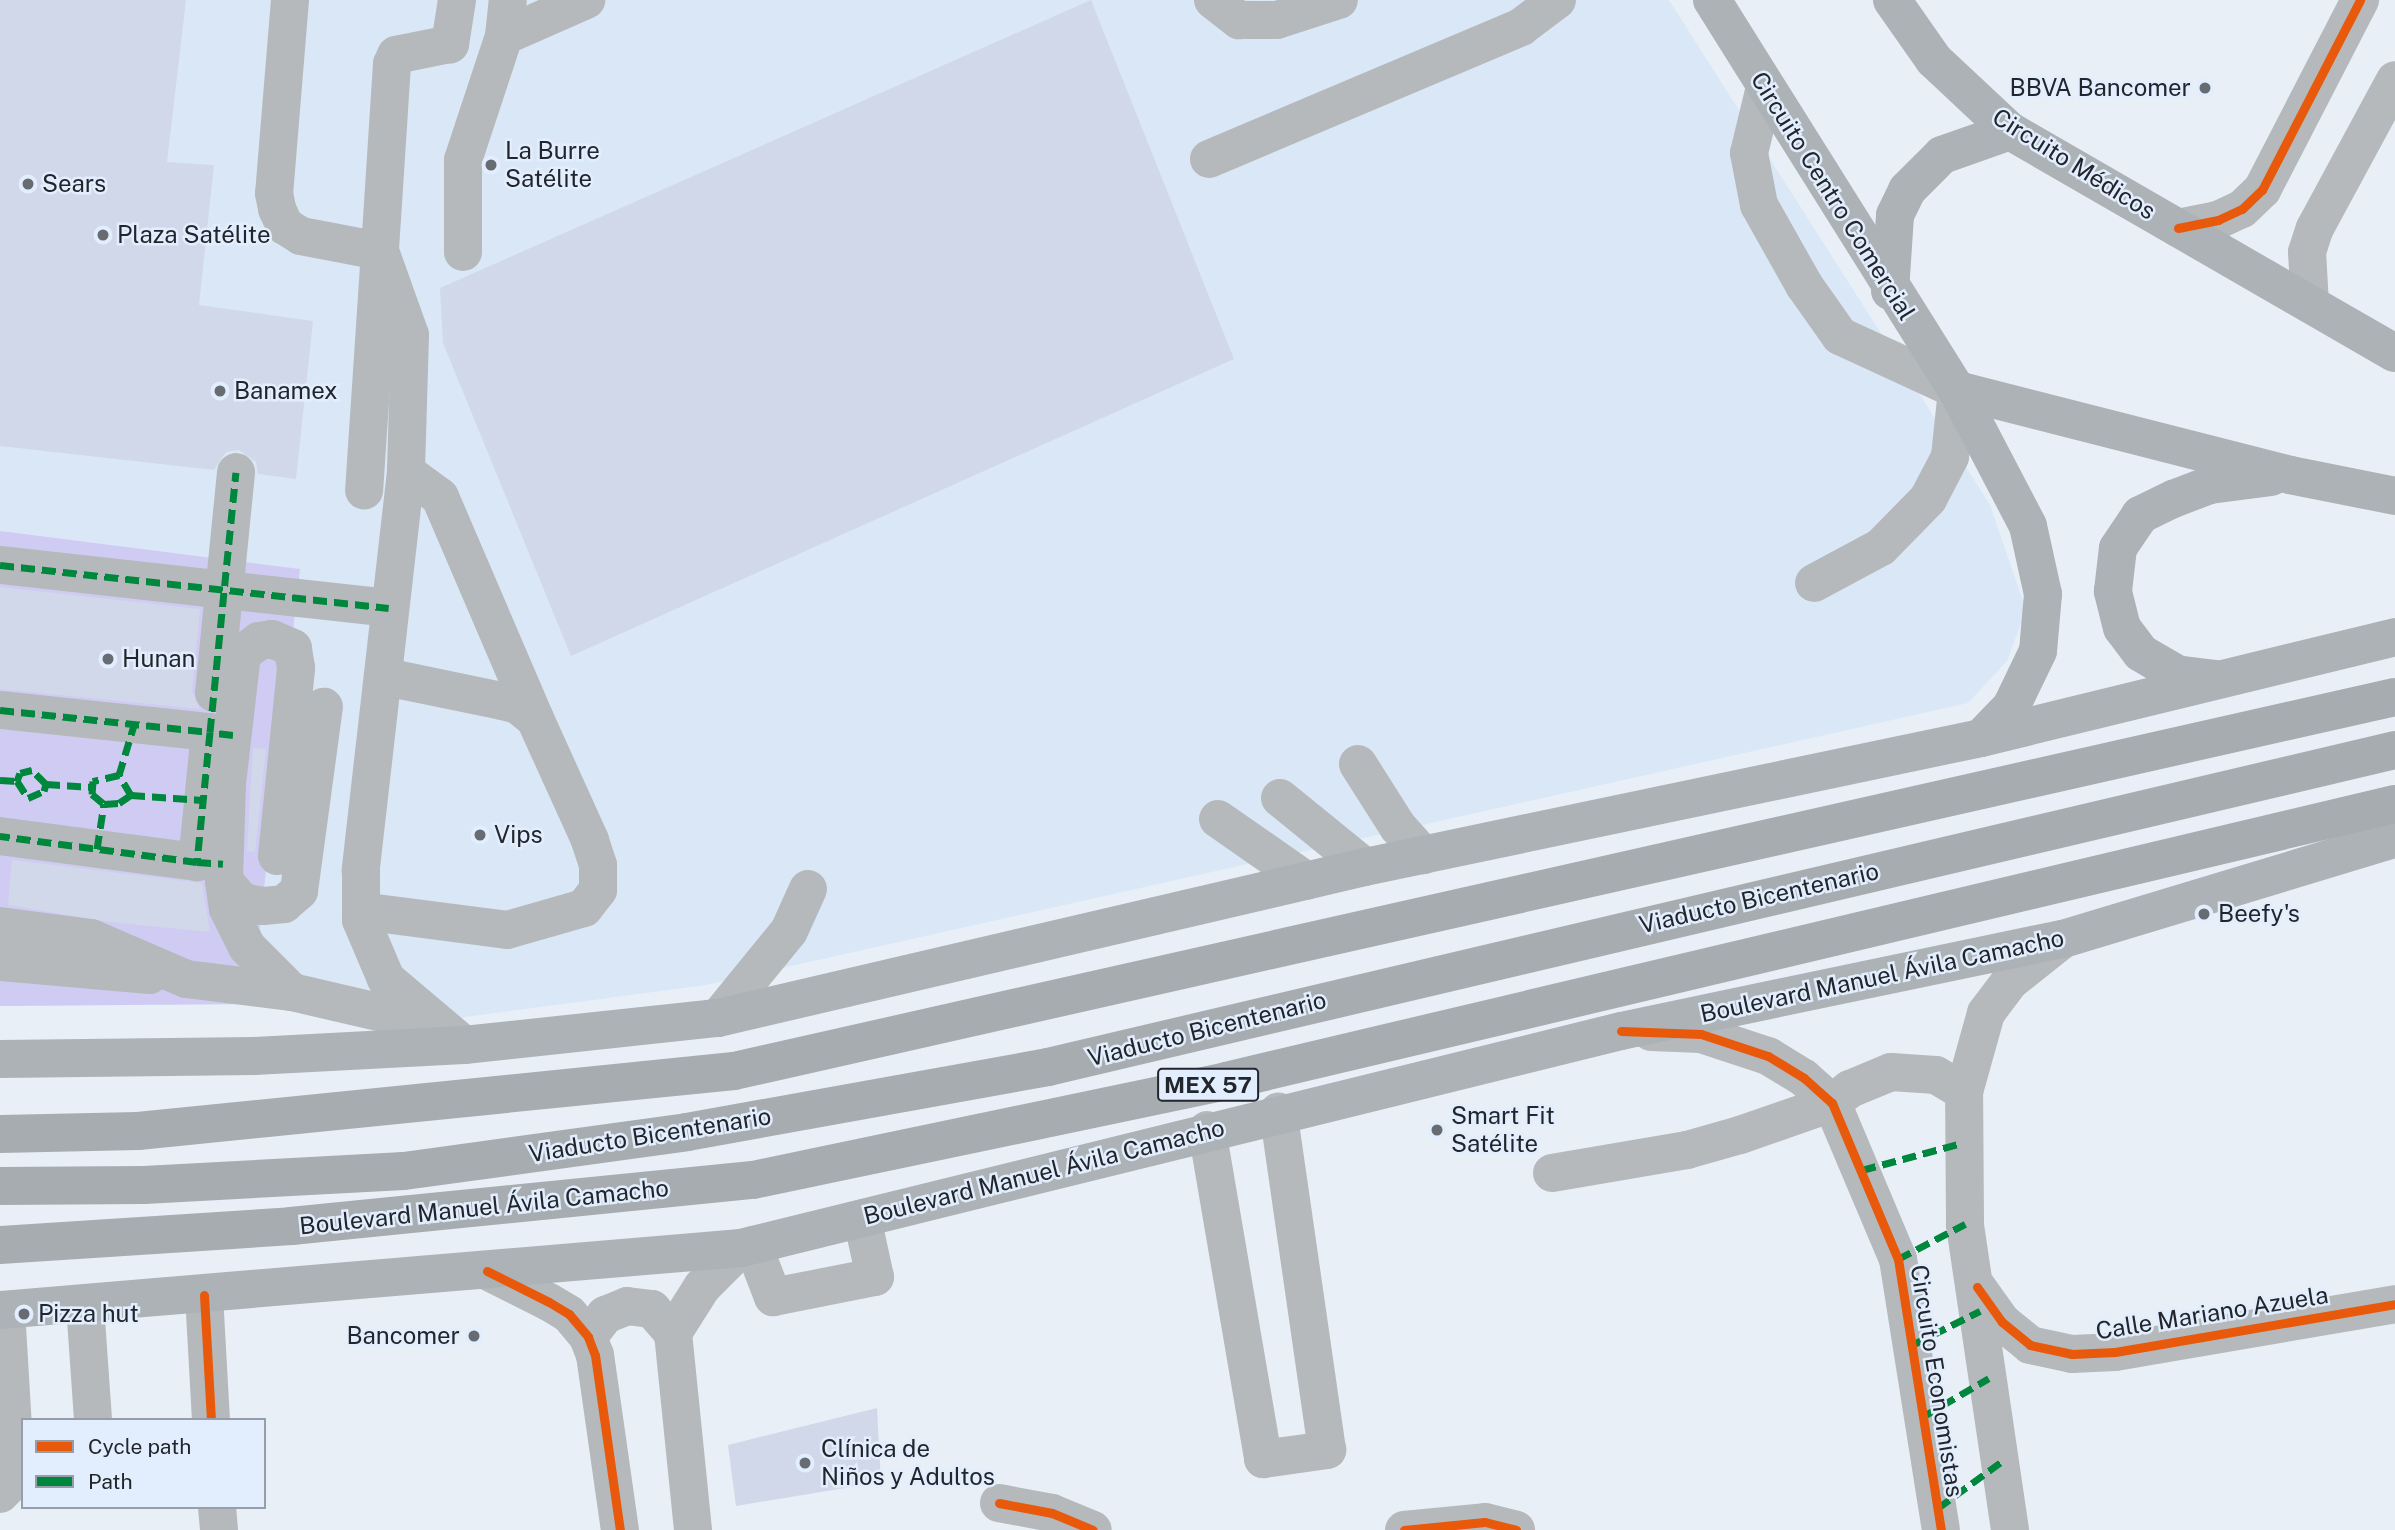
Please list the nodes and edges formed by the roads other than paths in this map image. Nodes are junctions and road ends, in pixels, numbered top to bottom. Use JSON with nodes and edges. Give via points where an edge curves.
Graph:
{"nodes":[{"id":1,"x":290,"y":0,"type":"edge"},
{"id":2,"x":457,"y":0,"type":"edge"},
{"id":3,"x":586,"y":0,"type":"edge"},
{"id":4,"x":1213,"y":0,"type":"edge"},
{"id":5,"x":1339,"y":0,"type":"edge"},
{"id":6,"x":1558,"y":0,"type":"edge"},
{"id":7,"x":1712,"y":0,"type":"edge"},
{"id":8,"x":1892,"y":0,"type":"edge"},
{"id":9,"x":2360,"y":0,"type":"edge"},
{"id":10,"x":506,"y":18,"type":"edge"},
{"id":11,"x":2395,"y":80,"type":"edge"},
{"id":12,"x":1765,"y":87,"type":"junction"},
{"id":13,"x":2010,"y":131,"type":"junction"},
{"id":14,"x":1209,"y":159,"type":"dead end"},
{"id":15,"x":2178,"y":228,"type":"junction"},
{"id":16,"x":380,"y":251,"type":"junction"},
{"id":17,"x":463,"y":252,"type":"dead end"},
{"id":18,"x":1890,"y":291,"type":"junction"},
{"id":19,"x":2310,"y":304,"type":"junction"},
{"id":20,"x":2395,"y":353,"type":"edge"},
{"id":21,"x":1956,"y":390,"type":"junction"},
{"id":22,"x":236,"y":472,"type":"dead end"},
{"id":23,"x":406,"y":472,"type":"junction"},
{"id":24,"x":2290,"y":475,"type":"junction"},
{"id":25,"x":364,"y":490,"type":"dead end"},
{"id":26,"x":2395,"y":496,"type":"edge"},
{"id":27,"x":0,"y":565,"type":"edge"},
{"id":28,"x":1814,"y":583,"type":"dead end"},
{"id":29,"x":224,"y":590,"type":"junction"},
{"id":30,"x":389,"y":608,"type":"junction"},
{"id":31,"x":2395,"y":637,"type":"edge"},
{"id":32,"x":386,"y":677,"type":"junction"},
{"id":33,"x":2228,"y":681,"type":"junction"},
{"id":34,"x":2395,"y":697,"type":"edge"},
{"id":35,"x":324,"y":707,"type":"dead end"},
{"id":36,"x":0,"y":710,"type":"edge"},
{"id":37,"x":535,"y":719,"type":"junction"},
{"id":38,"x":221,"y":734,"type":"junction"},
{"id":39,"x":1981,"y":738,"type":"junction"},
{"id":40,"x":2395,"y":750,"type":"edge"},
{"id":41,"x":1358,"y":764,"type":"dead end"},
{"id":42,"x":1280,"y":798,"type":"dead end"},
{"id":43,"x":2395,"y":804,"type":"edge"},
{"id":44,"x":1219,"y":818,"type":"dead end"},
{"id":45,"x":0,"y":836,"type":"edge"},
{"id":46,"x":2395,"y":839,"type":"edge"},
{"id":47,"x":1423,"y":855,"type":"junction"},
{"id":48,"x":277,"y":856,"type":"dead end"},
{"id":49,"x":1365,"y":867,"type":"junction"},
{"id":50,"x":215,"y":869,"type":"junction"},
{"id":51,"x":1307,"y":881,"type":"junction"},
{"id":52,"x":808,"y":889,"type":"dead end"},
{"id":53,"x":361,"y":911,"type":"junction"},
{"id":54,"x":0,"y":926,"type":"edge"},
{"id":55,"x":2063,"y":939,"type":"junction"},
{"id":56,"x":0,"y":962,"type":"edge"},
{"id":57,"x":186,"y":979,"type":"junction"},
{"id":58,"x":292,"y":992,"type":"junction"},
{"id":59,"x":718,"y":1018,"type":"junction"},
{"id":60,"x":1621,"y":1031,"type":"junction"},
{"id":61,"x":453,"y":1036,"type":"junction"},
{"id":62,"x":0,"y":1059,"type":"edge"},
{"id":63,"x":1964,"y":1092,"type":"junction"},
{"id":64,"x":1832,"y":1103,"type":"junction"},
{"id":65,"x":1278,"y":1112,"type":"junction"},
{"id":66,"x":1207,"y":1130,"type":"junction"},
{"id":67,"x":0,"y":1134,"type":"edge"},
{"id":68,"x":1552,"y":1173,"type":"dead end"},
{"id":69,"x":0,"y":1186,"type":"edge"},
{"id":70,"x":862,"y":1218,"type":"junction"},
{"id":71,"x":0,"y":1245,"type":"edge"},
{"id":72,"x":747,"y":1247,"type":"junction"},
{"id":73,"x":486,"y":1271,"type":"junction"},
{"id":74,"x":1977,"y":1287,"type":"junction"},
{"id":75,"x":205,"y":1295,"type":"junction"},
{"id":76,"x":2395,"y":1304,"type":"edge"},
{"id":77,"x":85,"y":1305,"type":"junction"},
{"id":78,"x":3,"y":1310,"type":"edge"},
{"id":79,"x":673,"y":1333,"type":"junction"},
{"id":80,"x":588,"y":1337,"type":"junction"},
{"id":81,"x":93,"y":1418,"type":"edge"},
{"id":82,"x":211,"y":1418,"type":"edge"},
{"id":83,"x":0,"y":1494,"type":"edge"},
{"id":84,"x":999,"y":1503,"type":"dead end"},
{"id":85,"x":217,"y":1509,"type":"edge"},
{"id":86,"x":219,"y":1530,"type":"edge"},
{"id":87,"x":620,"y":1530,"type":"edge"},
{"id":88,"x":693,"y":1530,"type":"edge"},
{"id":89,"x":1093,"y":1530,"type":"edge"},
{"id":90,"x":1404,"y":1530,"type":"edge"},
{"id":91,"x":1516,"y":1530,"type":"edge"},
{"id":92,"x":1941,"y":1530,"type":"edge"},
{"id":93,"x":2010,"y":1530,"type":"edge"}],
"edges":[{"from":1,"to":16,"type":"street","via":[[274,193],[277,209],[285,226],[301,236]]},
{"from":2,"to":16,"type":"street","via":[[450,44],[396,55],[392,64]]},
{"from":3,"to":10,"type":"street"},
{"from":4,"to":5,"type":"street","via":[[1239,20],[1277,20]]},
{"from":6,"to":14,"type":"street","via":[[1521,27]]},
{"from":7,"to":12,"type":"main road","name":"Circuito Centro Comercial"},
{"from":8,"to":13,"type":"main road","name":"Circuito Médicos","via":[[1934,60]]},
{"from":9,"to":15,"type":"street","name":"Circuito Médicos","via":[[2262,190],[2242,209],[2218,220]]},
{"from":10,"to":17,"type":"street","via":[[463,160]]},
{"from":11,"to":19,"type":"street","via":[[2315,228],[2307,252]]},
{"from":12,"to":18,"type":"main road","name":"Circuito Centro Comercial"},
{"from":12,"to":21,"type":"street","via":[[1749,153],[1759,205],[1804,285],[1840,336]]},
{"from":13,"to":15,"type":"main road","name":"Circuito Médicos"},
{"from":13,"to":18,"type":"main road","via":[[1942,155],[1907,190],[1895,215]]},
{"from":15,"to":19,"type":"main road","name":"Circuito Médicos"},
{"from":16,"to":23,"type":"street","via":[[410,335]]},
{"from":16,"to":25,"type":"street"},
{"from":18,"to":21,"type":"main road","name":"Circuito Centro Comercial"},
{"from":19,"to":20,"type":"main road","name":"Circuito Médicos"},
{"from":21,"to":24,"type":"main road"},
{"from":21,"to":28,"type":"street","via":[[1950,457],[1928,499],[1881,547]]},
{"from":21,"to":39,"type":"main road","name":"Circuito Centro Comercial","via":[[2028,526],[2043,594],[2032,670],[2011,707]]},
{"from":22,"to":29,"type":"street"},
{"from":23,"to":30,"type":"street"},
{"from":23,"to":37,"type":"street","via":[[440,497]]},
{"from":24,"to":26,"type":"main road"},
{"from":24,"to":33,"type":"main road","via":[[2210,485],[2173,499],[2140,515],[2118,548],[2113,591],[2122,628],[2141,653],[2177,674]]},
{"from":27,"to":29,"type":"street"},
{"from":29,"to":30,"type":"street"},
{"from":29,"to":38,"type":"street"},
{"from":30,"to":32,"type":"street"},
{"from":31,"to":33,"type":"main road"},
{"from":32,"to":37,"type":"street","via":[[510,703]]},
{"from":32,"to":53,"type":"street","via":[[361,870]]},
{"from":33,"to":39,"type":"main road"},
{"from":34,"to":67,"type":"highway","via":[[734,1071],[138,1131]]},
{"from":35,"to":50,"type":"street","via":[[299,891],[284,904],[242,902]]},
{"from":36,"to":38,"type":"street"},
{"from":37,"to":53,"type":"street","via":[[598,865],[598,890],[584,908],[507,930]]},
{"from":38,"to":48,"type":"street","via":[[243,654],[259,641],[272,639],[293,648],[296,668]]},
{"from":38,"to":50,"type":"street"},
{"from":39,"to":47,"type":"main road"},
{"from":40,"to":69,"type":"highway","name":"Viaducto Bicentenario","via":[[1048,1067],[687,1132],[404,1171],[144,1185]]},
{"from":41,"to":47,"type":"street","via":[[1398,827]]},
{"from":42,"to":49,"type":"street"},
{"from":43,"to":71,"type":"highway","name":"Boulevard Manuel Ávila Camacho","number":"MEX 57","via":[[1226,1082],[753,1180],[290,1226]]},
{"from":44,"to":51,"type":"street"},
{"from":45,"to":50,"type":"street"},
{"from":46,"to":55,"type":"main road","name":"Boulevard Manuel Ávila Camacho"},
{"from":47,"to":49,"type":"main road"},
{"from":49,"to":51,"type":"main road"},
{"from":50,"to":58,"type":"street","via":[[247,947]]},
{"from":51,"to":59,"type":"main road"},
{"from":52,"to":59,"type":"street","via":[[789,931]]},
{"from":53,"to":61,"type":"street","via":[[386,979]]},
{"from":54,"to":57,"type":"street","via":[[91,938]]},
{"from":55,"to":60,"type":"main road","name":"Boulevard Manuel Ávila Camacho"},
{"from":55,"to":63,"type":"street","via":[[2009,982],[1986,1013]]},
{"from":56,"to":57,"type":"street"},
{"from":57,"to":58,"type":"street"},
{"from":58,"to":61,"type":"street"},
{"from":59,"to":61,"type":"main road"},
{"from":60,"to":64,"type":"street","name":"Circuito Economistas","via":[[1701,1034],[1768,1056],[1804,1078]]},
{"from":60,"to":65,"type":"main road","name":"Boulevard Manuel Ávila Camacho"},
{"from":61,"to":62,"type":"main road","via":[[254,1056]]},
{"from":63,"to":64,"type":"street","via":[[1936,1075],[1891,1072],[1850,1088]]},
{"from":63,"to":74,"type":"street","via":[[1965,1224]]},
{"from":64,"to":68,"type":"street","via":[[1687,1150]]},
{"from":64,"to":92,"type":"street","name":"Circuito Economistas","via":[[1898,1259]]},
{"from":65,"to":66,"type":"main road","name":"Boulevard Manuel Ávila Camacho"},
{"from":65,"to":66,"type":"street","via":[[1327,1450],[1263,1459]]},
{"from":66,"to":70,"type":"main road","name":"Boulevard Manuel Ávila Camacho"},
{"from":70,"to":72,"type":"main road","name":"Boulevard Manuel Ávila Camacho"},
{"from":70,"to":72,"type":"street","via":[[875,1277],[773,1297]]},
{"from":72,"to":73,"type":"main road","name":"Boulevard Manuel Ávila Camacho"},
{"from":72,"to":79,"type":"street","via":[[702,1287]]},
{"from":73,"to":75,"type":"main road","name":"Boulevard Manuel Ávila Camacho"},
{"from":73,"to":80,"type":"street","via":[[569,1314]]},
{"from":74,"to":76,"type":"street","name":"Calle Mariano Azuela","via":[[2002,1321],[2030,1345],[2072,1354],[2115,1352]]},
{"from":74,"to":93,"type":"street"},
{"from":75,"to":77,"type":"main road","name":"Boulevard Manuel Ávila Camacho"},
{"from":75,"to":82,"type":"street"},
{"from":77,"to":78,"type":"main road","name":"Boulevard Manuel Ávila Camacho"},
{"from":77,"to":81,"type":"street"},
{"from":78,"to":83,"type":"street","via":[[16,1478]]},
{"from":79,"to":80,"type":"street","via":[[652,1309],[627,1306],[605,1315]]},
{"from":79,"to":88,"type":"street"},
{"from":80,"to":87,"type":"street","via":[[597,1364]]},
{"from":84,"to":89,"type":"street","via":[[1052,1513]]},
{"from":85,"to":86,"type":"street"},
{"from":90,"to":91,"type":"street","via":[[1485,1522]]}]}
